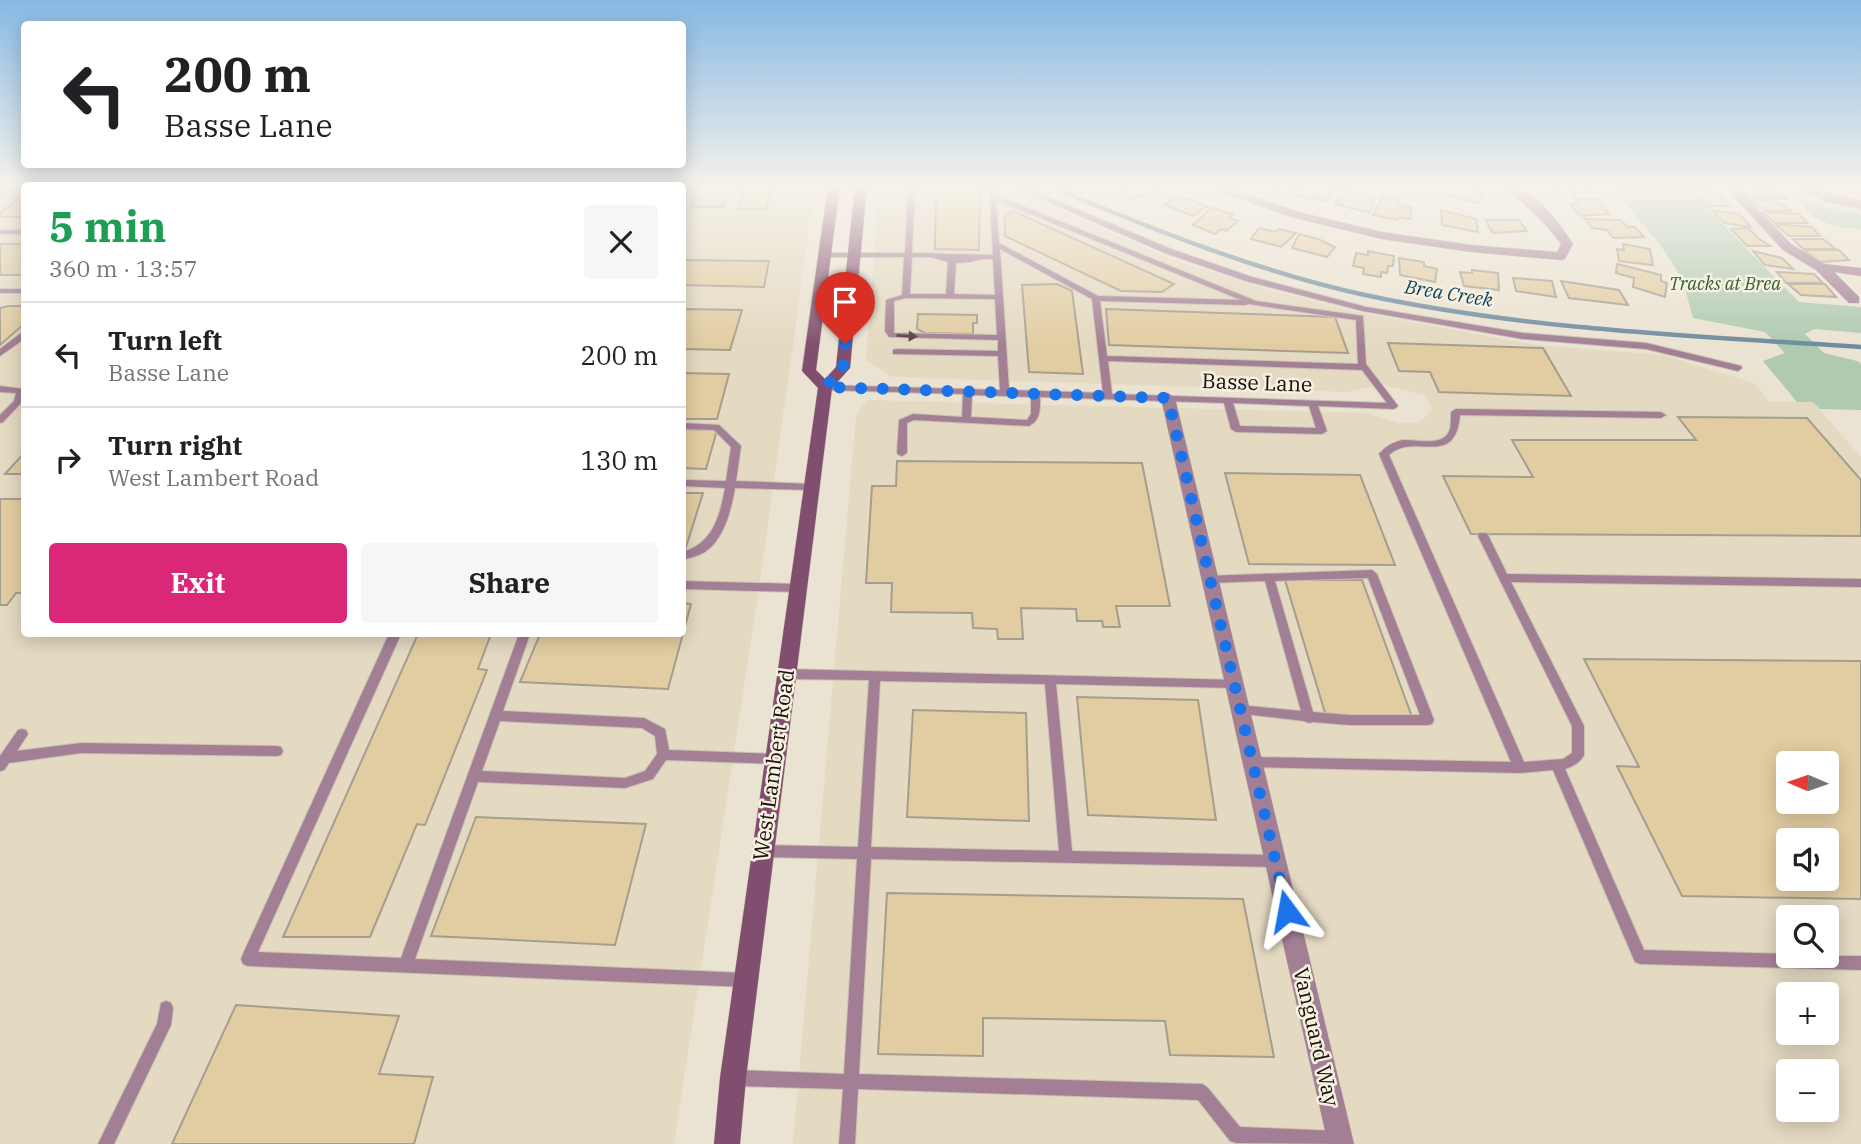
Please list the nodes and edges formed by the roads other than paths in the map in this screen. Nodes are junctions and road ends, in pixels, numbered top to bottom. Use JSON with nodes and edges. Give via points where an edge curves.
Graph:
{"nodes":[{"id":1,"x":827,"y":239,"type":"edge"},
{"id":2,"x":856,"y":239,"type":"edge"},
{"id":3,"x":910,"y":239,"type":"edge"},
{"id":4,"x":996,"y":239,"type":"edge"},
{"id":5,"x":1105,"y":239,"type":"edge"},
{"id":6,"x":1140,"y":239,"type":"edge"},
{"id":7,"x":1413,"y":239,"type":"edge"},
{"id":8,"x":1564,"y":239,"type":"edge"},
{"id":9,"x":1780,"y":239,"type":"edge"},
{"id":10,"x":996,"y":244,"type":"junction"},
{"id":11,"x":825,"y":255,"type":"junction"},
{"id":12,"x":854,"y":255,"type":"junction"},
{"id":13,"x":932,"y":255,"type":"junction"},
{"id":14,"x":909,"y":256,"type":"junction"},
{"id":15,"x":981,"y":257,"type":"junction"},
{"id":16,"x":997,"y":257,"type":"junction"},
{"id":17,"x":952,"y":260,"type":"junction"},
{"id":18,"x":1821,"y":267,"type":"junction"},
{"id":19,"x":1861,"y":272,"type":"edge"},
{"id":20,"x":0,"y":291,"type":"edge"},
{"id":21,"x":21,"y":291,"type":"edge"},
{"id":22,"x":906,"y":296,"type":"junction"},
{"id":23,"x":950,"y":296,"type":"junction"},
{"id":24,"x":999,"y":297,"type":"junction"},
{"id":25,"x":1096,"y":299,"type":"junction"},
{"id":26,"x":1854,"y":300,"type":"dead end"},
{"id":27,"x":1254,"y":303,"type":"junction"},
{"id":28,"x":21,"y":337,"type":"edge"},
{"id":29,"x":1002,"y":338,"type":"junction"},
{"id":30,"x":896,"y":352,"type":"dead end"},
{"id":31,"x":0,"y":353,"type":"edge"},
{"id":32,"x":1003,"y":354,"type":"junction"},
{"id":33,"x":1104,"y":358,"type":"junction"},
{"id":34,"x":1364,"y":368,"type":"junction"},
{"id":35,"x":1738,"y":368,"type":"dead end"},
{"id":36,"x":825,"y":387,"type":"junction"},
{"id":37,"x":0,"y":389,"type":"edge"},
{"id":38,"x":968,"y":392,"type":"junction"},
{"id":39,"x":1005,"y":393,"type":"junction"},
{"id":40,"x":1035,"y":394,"type":"junction"},
{"id":41,"x":1108,"y":396,"type":"junction"},
{"id":42,"x":1168,"y":398,"type":"junction"},
{"id":43,"x":1228,"y":400,"type":"junction"},
{"id":44,"x":1312,"y":403,"type":"junction"},
{"id":45,"x":1661,"y":415,"type":"dead end"},
{"id":46,"x":0,"y":420,"type":"edge"},
{"id":47,"x":966,"y":420,"type":"junction"},
{"id":48,"x":686,"y":426,"type":"edge"},
{"id":49,"x":902,"y":453,"type":"dead end"},
{"id":50,"x":686,"y":483,"type":"edge"},
{"id":51,"x":730,"y":485,"type":"junction"},
{"id":52,"x":811,"y":487,"type":"junction"},
{"id":53,"x":1483,"y":536,"type":"dead end"},
{"id":54,"x":686,"y":556,"type":"edge"},
{"id":55,"x":1269,"y":577,"type":"junction"},
{"id":56,"x":1504,"y":578,"type":"junction"},
{"id":57,"x":1210,"y":579,"type":"junction"},
{"id":58,"x":1861,"y":583,"type":"edge"},
{"id":59,"x":686,"y":585,"type":"edge"},
{"id":60,"x":797,"y":588,"type":"junction"},
{"id":61,"x":395,"y":637,"type":"edge"},
{"id":62,"x":524,"y":637,"type":"edge"},
{"id":63,"x":786,"y":674,"type":"junction"},
{"id":64,"x":876,"y":675,"type":"junction"},
{"id":65,"x":1050,"y":679,"type":"junction"},
{"id":66,"x":1234,"y":683,"type":"junction"},
{"id":67,"x":1240,"y":710,"type":"junction"},
{"id":68,"x":496,"y":716,"type":"junction"},
{"id":69,"x":1309,"y":718,"type":"junction"},
{"id":70,"x":22,"y":734,"type":"dead end"},
{"id":71,"x":277,"y":751,"type":"dead end"},
{"id":72,"x":663,"y":755,"type":"junction"},
{"id":73,"x":775,"y":759,"type":"junction"},
{"id":74,"x":3,"y":762,"type":"edge"},
{"id":75,"x":1252,"y":762,"type":"junction"},
{"id":76,"x":1557,"y":765,"type":"junction"},
{"id":77,"x":1520,"y":768,"type":"junction"},
{"id":78,"x":474,"y":776,"type":"junction"},
{"id":79,"x":762,"y":851,"type":"junction"},
{"id":80,"x":865,"y":853,"type":"junction"},
{"id":81,"x":1066,"y":856,"type":"junction"},
{"id":82,"x":1275,"y":861,"type":"junction"},
{"id":83,"x":1861,"y":963,"type":"edge"},
{"id":84,"x":406,"y":965,"type":"junction"},
{"id":85,"x":746,"y":980,"type":"junction"},
{"id":86,"x":166,"y":1008,"type":"dead end"},
{"id":87,"x":733,"y":1078,"type":"junction"},
{"id":88,"x":851,"y":1082,"type":"junction"},
{"id":89,"x":1234,"y":1140,"type":"edge"},
{"id":90,"x":1340,"y":1142,"type":"edge"},
{"id":91,"x":106,"y":1144,"type":"edge"},
{"id":92,"x":727,"y":1144,"type":"edge"},
{"id":93,"x":847,"y":1144,"type":"edge"}],
"edges":[{"from":1,"to":11,"type":"main road"},
{"from":2,"to":12,"type":"main road","name":"West Lambert Road"},
{"from":3,"to":14,"type":"lane"},
{"from":4,"to":10,"type":"lane"},
{"from":5,"to":27,"type":"lane"},
{"from":6,"to":35,"type":"lane","via":[[1249,279],[1366,309],[1522,336],[1646,346]]},
{"from":7,"to":8,"type":"street","via":[[1561,256],[1567,244]]},
{"from":9,"to":18,"type":"street"},
{"from":10,"to":16,"type":"lane"},
{"from":10,"to":25,"type":"lane"},
{"from":11,"to":12,"type":"lane"},
{"from":11,"to":36,"type":"main road","via":[[809,371]]},
{"from":12,"to":14,"type":"lane"},
{"from":12,"to":36,"type":"main road","name":"West Lambert Road","via":[[843,368]]},
{"from":13,"to":14,"type":"lane"},
{"from":13,"to":15,"type":"lane"},
{"from":13,"to":17,"type":"lane"},
{"from":14,"to":22,"type":"lane"},
{"from":15,"to":16,"type":"lane"},
{"from":15,"to":17,"type":"lane"},
{"from":16,"to":24,"type":"lane"},
{"from":17,"to":23,"type":"lane"},
{"from":18,"to":19,"type":"street"},
{"from":18,"to":26,"type":"street"},
{"from":20,"to":21,"type":"lane"},
{"from":22,"to":23,"type":"lane"},
{"from":22,"to":29,"type":"lane","one_way":true,"via":[[890,300],[892,335]]},
{"from":23,"to":24,"type":"lane"},
{"from":24,"to":29,"type":"lane"},
{"from":25,"to":27,"type":"lane"},
{"from":25,"to":33,"type":"lane"},
{"from":27,"to":34,"type":"lane","via":[[1360,318]]},
{"from":28,"to":31,"type":"lane"},
{"from":29,"to":32,"type":"lane"},
{"from":30,"to":32,"type":"lane"},
{"from":32,"to":39,"type":"lane"},
{"from":33,"to":34,"type":"lane"},
{"from":33,"to":41,"type":"lane"},
{"from":34,"to":44,"type":"lane","name":"Basse Lane","via":[[1394,406]]},
{"from":36,"to":38,"type":"lane","name":"Basse Lane"},
{"from":36,"to":52,"type":"main road","name":"West Lambert Road"},
{"from":37,"to":46,"type":"lane","via":[[21,390],[18,402]]},
{"from":38,"to":39,"type":"lane","name":"Basse Lane"},
{"from":38,"to":47,"type":"lane"},
{"from":39,"to":40,"type":"lane","name":"Basse Lane"},
{"from":40,"to":41,"type":"lane","name":"Basse Lane"},
{"from":40,"to":47,"type":"lane","via":[[1036,414],[1029,423]]},
{"from":41,"to":42,"type":"lane","name":"Basse Lane"},
{"from":42,"to":43,"type":"lane","name":"Basse Lane"},
{"from":42,"to":57,"type":"street","name":"Vanguard Way"},
{"from":43,"to":44,"type":"lane","name":"Basse Lane"},
{"from":43,"to":44,"type":"lane","via":[[1236,429],[1322,431]]},
{"from":45,"to":77,"type":"lane","via":[[1457,412],[1457,425],[1447,441],[1397,445],[1384,454]]},
{"from":47,"to":49,"type":"lane","via":[[913,417],[902,422]]},
{"from":48,"to":51,"type":"lane","via":[[716,427],[736,446]]},
{"from":50,"to":51,"type":"lane"},
{"from":51,"to":52,"type":"lane"},
{"from":51,"to":54,"type":"lane","via":[[725,518],[710,541]]},
{"from":52,"to":60,"type":"main road","name":"West Lambert Road"},
{"from":53,"to":56,"type":"lane"},
{"from":55,"to":57,"type":"lane"},
{"from":55,"to":69,"type":"lane"},
{"from":55,"to":69,"type":"lane","via":[[1372,574],[1428,720]]},
{"from":56,"to":58,"type":"lane"},
{"from":56,"to":76,"type":"lane","via":[[1578,726],[1578,755]]},
{"from":57,"to":66,"type":"street","name":"Vanguard Way"},
{"from":59,"to":60,"type":"lane"},
{"from":60,"to":63,"type":"main road","name":"West Lambert Road"},
{"from":61,"to":84,"type":"lane","via":[[248,959]]},
{"from":62,"to":68,"type":"lane"},
{"from":63,"to":64,"type":"lane"},
{"from":63,"to":73,"type":"main road","name":"West Lambert Road"},
{"from":64,"to":65,"type":"lane"},
{"from":64,"to":80,"type":"lane"},
{"from":65,"to":66,"type":"lane"},
{"from":65,"to":81,"type":"lane"},
{"from":66,"to":67,"type":"street","name":"Vanguard Way"},
{"from":67,"to":69,"type":"lane"},
{"from":67,"to":75,"type":"street","name":"Vanguard Way"},
{"from":68,"to":72,"type":"lane","via":[[644,723],[661,733]]},
{"from":68,"to":78,"type":"lane"},
{"from":70,"to":74,"type":"lane"},
{"from":71,"to":74,"type":"lane","via":[[81,748]]},
{"from":72,"to":73,"type":"lane"},
{"from":72,"to":78,"type":"lane","via":[[649,775],[625,783]]},
{"from":73,"to":79,"type":"main road","name":"West Lambert Road"},
{"from":75,"to":77,"type":"lane"},
{"from":75,"to":82,"type":"street","name":"Vanguard Way"},
{"from":76,"to":77,"type":"lane"},
{"from":76,"to":83,"type":"lane","via":[[1640,957]]},
{"from":78,"to":84,"type":"lane"},
{"from":79,"to":80,"type":"lane"},
{"from":79,"to":85,"type":"main road","name":"West Lambert Road"},
{"from":80,"to":81,"type":"lane"},
{"from":80,"to":88,"type":"lane"},
{"from":81,"to":82,"type":"lane"},
{"from":82,"to":90,"type":"street","name":"Vanguard Way"},
{"from":84,"to":85,"type":"lane"},
{"from":85,"to":87,"type":"main road","name":"West Lambert Road"},
{"from":86,"to":91,"type":"lane","via":[[164,1025]]},
{"from":87,"to":88,"type":"lane"},
{"from":87,"to":92,"type":"main road","name":"West Lambert Road"},
{"from":88,"to":89,"type":"lane","via":[[1202,1092]]},
{"from":88,"to":93,"type":"lane"},
{"from":89,"to":90,"type":"lane"}]}
